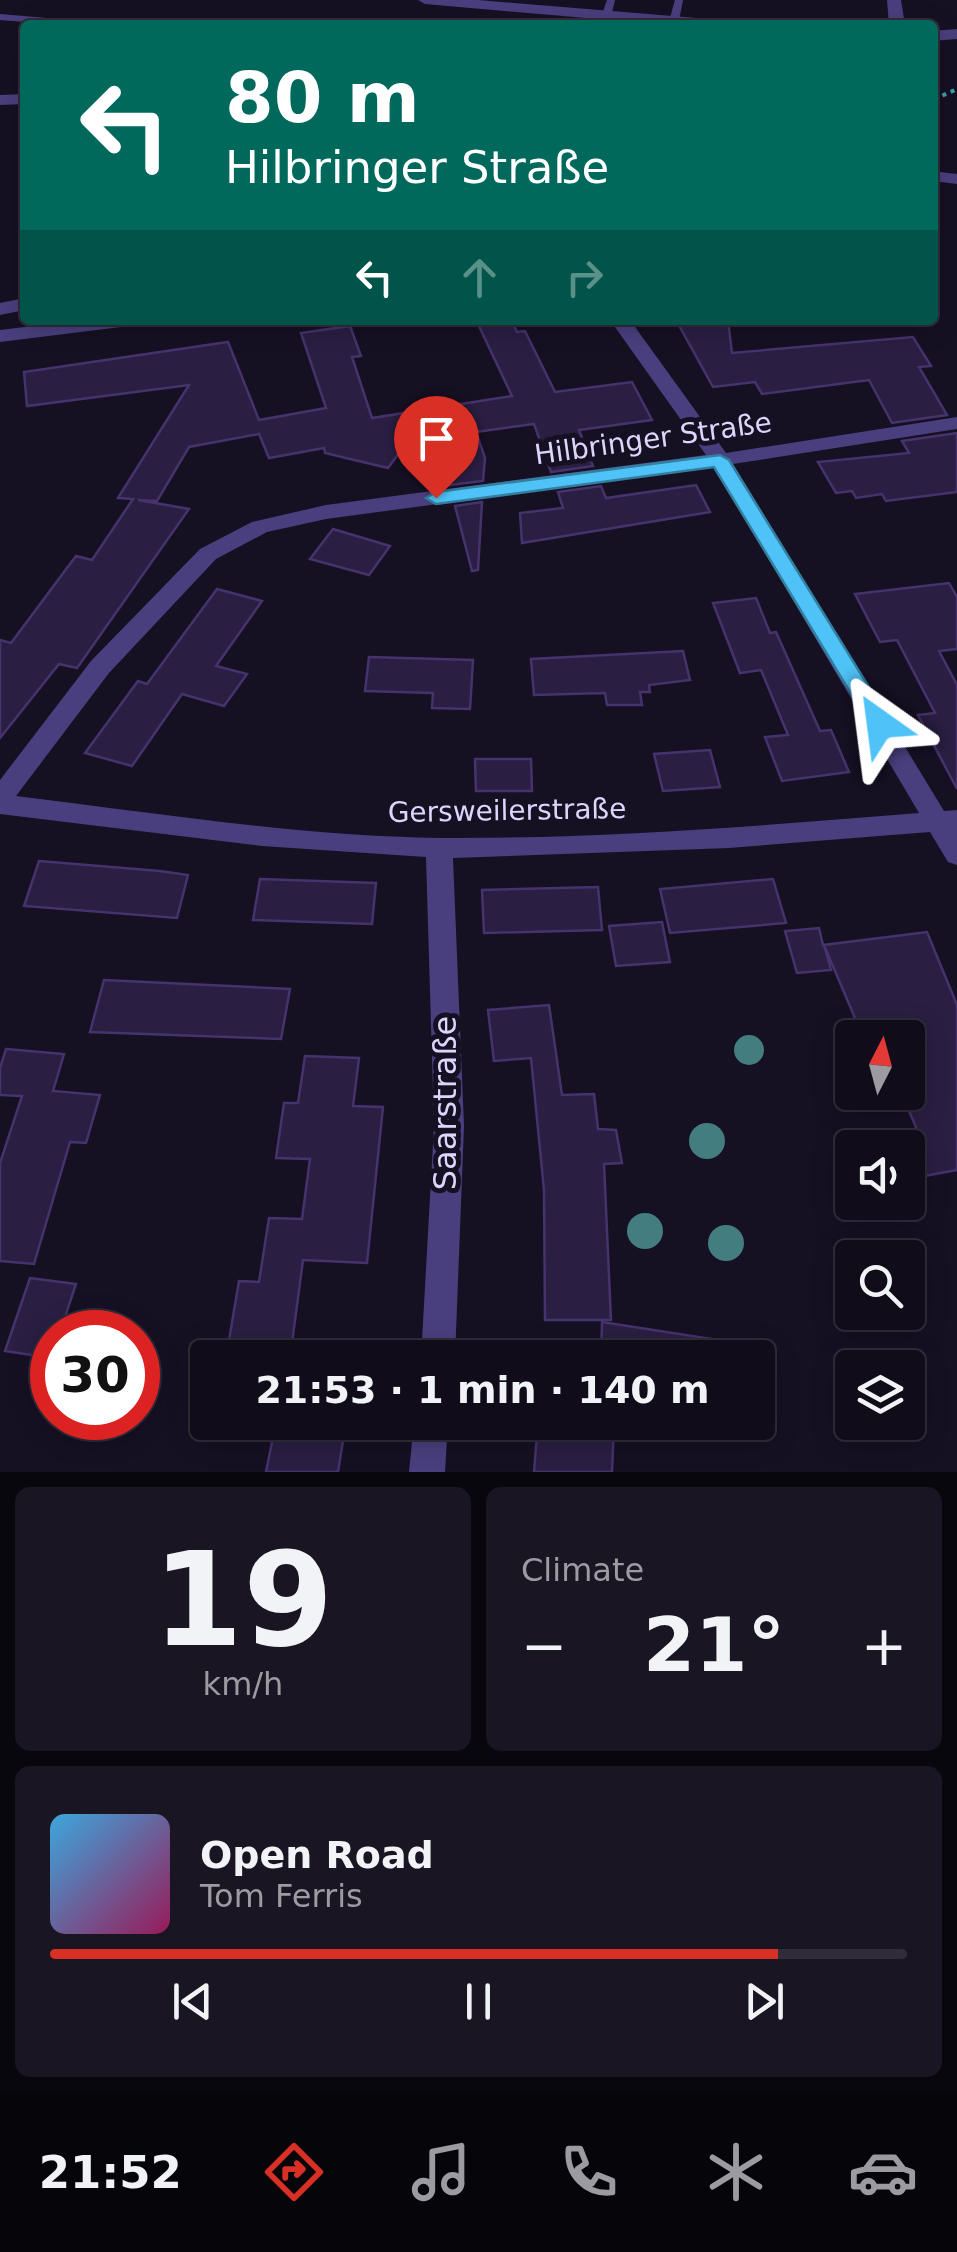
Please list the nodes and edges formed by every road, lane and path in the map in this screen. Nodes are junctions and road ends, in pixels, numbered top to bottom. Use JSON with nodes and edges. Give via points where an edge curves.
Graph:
{"nodes":[{"id":1,"x":425,"y":0,"type":"edge"},
{"id":2,"x":609,"y":8,"type":"edge"},
{"id":3,"x":0,"y":17,"type":"edge"},
{"id":4,"x":36,"y":20,"type":"edge"},
{"id":5,"x":665,"y":20,"type":"edge"},
{"id":6,"x":89,"y":325,"type":"edge"},
{"id":7,"x":624,"y":325,"type":"edge"},
{"id":8,"x":0,"y":336,"type":"edge"},
{"id":9,"x":957,"y":423,"type":"edge"},
{"id":10,"x":720,"y":460,"type":"junction"},
{"id":11,"x":0,"y":802,"type":"edge"},
{"id":12,"x":949,"y":822,"type":"edge"},
{"id":13,"x":439,"y":848,"type":"junction"},
{"id":14,"x":957,"y":855,"type":"edge"},
{"id":15,"x":439,"y":1340,"type":"edge"},
{"id":16,"x":429,"y":1440,"type":"edge"},
{"id":17,"x":426,"y":1472,"type":"edge"}],
"edges":[{"from":1,"to":2,"type":"street"},
{"from":2,"to":5,"type":"street"},
{"from":3,"to":4,"type":"lane"},
{"from":6,"to":8,"type":"street"},
{"from":7,"to":10,"type":"street"},
{"from":9,"to":10,"type":"street","name":"Hilbringer Straße"},
{"from":10,"to":11,"type":"street","name":"Hilbringer Straße","via":[[326,512],[260,527],[208,554],[100,667]]},
{"from":10,"to":12,"type":"street"},
{"from":11,"to":13,"type":"street","name":"Gersweilerstraße","via":[[262,836]]},
{"from":12,"to":13,"type":"street","name":"Gersweilerstraße"},
{"from":12,"to":14,"type":"street"},
{"from":13,"to":15,"type":"street","name":"Saarstraße","via":[[449,1126]]},
{"from":16,"to":17,"type":"street"}]}
